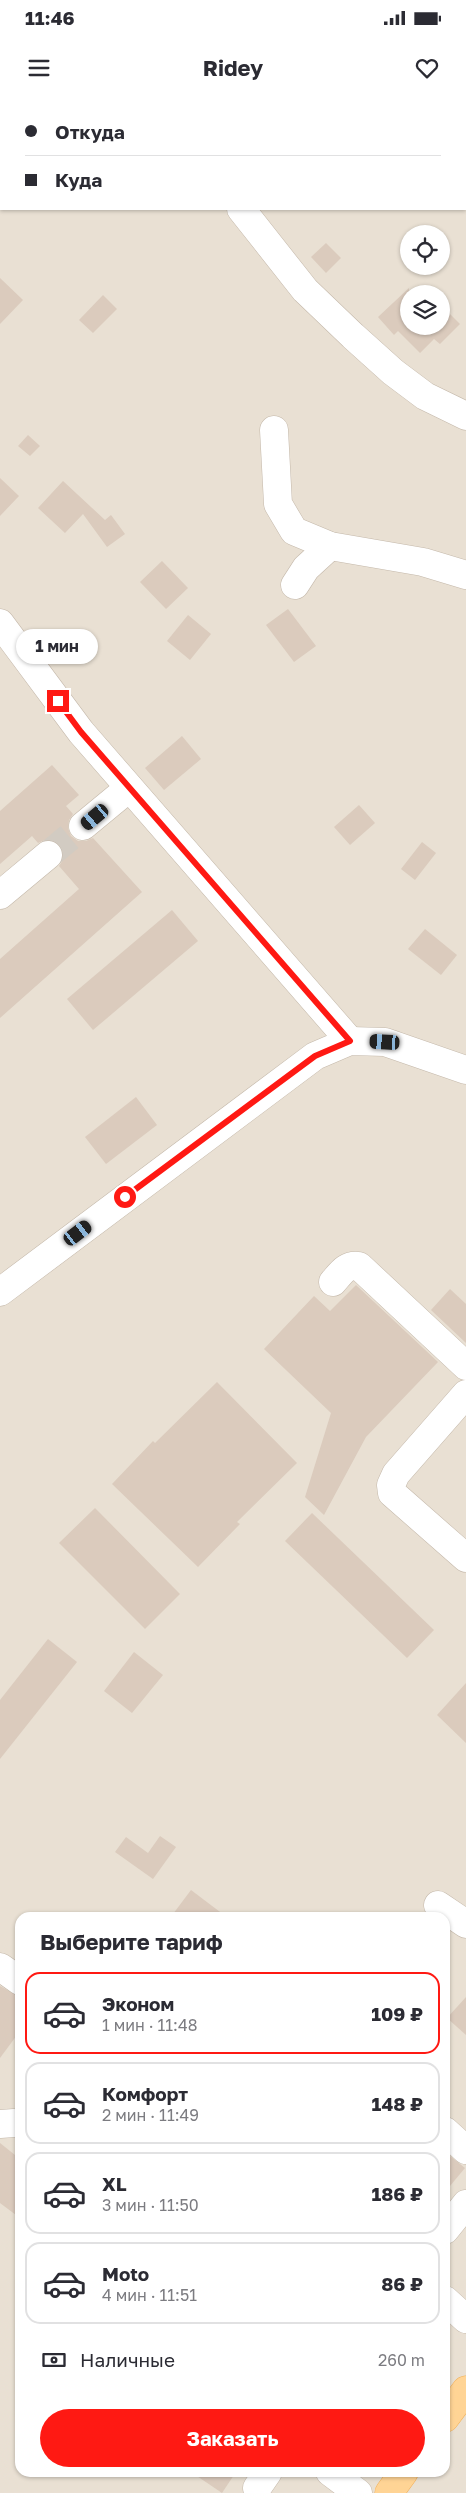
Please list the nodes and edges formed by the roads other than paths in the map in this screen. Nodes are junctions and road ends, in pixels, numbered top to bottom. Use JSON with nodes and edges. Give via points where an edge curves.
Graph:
{"nodes":[{"id":1,"x":242,"y":210,"type":"edge"},
{"id":2,"x":466,"y":416,"type":"edge"},
{"id":3,"x":274,"y":430,"type":"dead end"},
{"id":4,"x":330,"y":546,"type":"junction"},
{"id":5,"x":466,"y":575,"type":"edge"},
{"id":6,"x":295,"y":585,"type":"dead end"},
{"id":7,"x":0,"y":623,"type":"edge"},
{"id":8,"x":130,"y":788,"type":"junction"},
{"id":9,"x":83,"y":826,"type":"tunnel mouth"},
{"id":10,"x":48,"y":855,"type":"tunnel mouth"},
{"id":11,"x":0,"y":895,"type":"edge"},
{"id":12,"x":350,"y":1041,"type":"junction"},
{"id":13,"x":466,"y":1070,"type":"edge"},
{"id":14,"x":333,"y":1282,"type":"dead end"},
{"id":15,"x":0,"y":1292,"type":"edge"},
{"id":16,"x":466,"y":1366,"type":"edge"},
{"id":17,"x":466,"y":1394,"type":"edge"},
{"id":18,"x":466,"y":1558,"type":"edge"},
{"id":19,"x":438,"y":1905,"type":"dead end"},
{"id":20,"x":448,"y":1912,"type":"edge"},
{"id":21,"x":450,"y":1913,"type":"edge"},
{"id":22,"x":466,"y":1924,"type":"edge"},
{"id":23,"x":0,"y":1967,"type":"edge"},
{"id":24,"x":15,"y":1978,"type":"edge"},
{"id":25,"x":450,"y":2136,"type":"edge"},
{"id":26,"x":466,"y":2150,"type":"edge"},
{"id":27,"x":466,"y":2204,"type":"edge"},
{"id":28,"x":450,"y":2224,"type":"edge"},
{"id":29,"x":450,"y":2305,"type":"edge"},
{"id":30,"x":466,"y":2319,"type":"edge"},
{"id":31,"x":466,"y":2390,"type":"edge"},
{"id":32,"x":450,"y":2411,"type":"edge"},
{"id":33,"x":337,"y":2477,"type":"edge"},
{"id":34,"x":400,"y":2477,"type":"edge"},
{"id":35,"x":358,"y":2493,"type":"edge"},
{"id":36,"x":388,"y":2493,"type":"edge"}],
"edges":[{"from":1,"to":2,"type":"street","via":[[306,290],[393,372],[425,396]]},
{"from":3,"to":4,"type":"street","via":[[278,504],[294,531]]},
{"from":4,"to":5,"type":"street","via":[[423,562]]},
{"from":4,"to":6,"type":"street","via":[[306,568]]},
{"from":7,"to":8,"type":"street","via":[[81,732]]},
{"from":8,"to":9,"type":"street"},
{"from":8,"to":12,"type":"street"},
{"from":10,"to":11,"type":"street"},
{"from":12,"to":13,"type":"street","via":[[385,1042]]},
{"from":12,"to":15,"type":"street","via":[[315,1056]]},
{"from":14,"to":16,"type":"street","via":[[345,1269],[359,1266]]},
{"from":17,"to":18,"type":"street","via":[[396,1474],[392,1485],[392,1493]]},
{"from":19,"to":20,"type":"street"},
{"from":21,"to":22,"type":"street"},
{"from":23,"to":24,"type":"street"},
{"from":25,"to":26,"type":"street"},
{"from":27,"to":28,"type":"street"},
{"from":29,"to":30,"type":"street"},
{"from":31,"to":32,"type":"main road"},
{"from":33,"to":35,"type":"street"},
{"from":34,"to":36,"type":"main road"}]}
